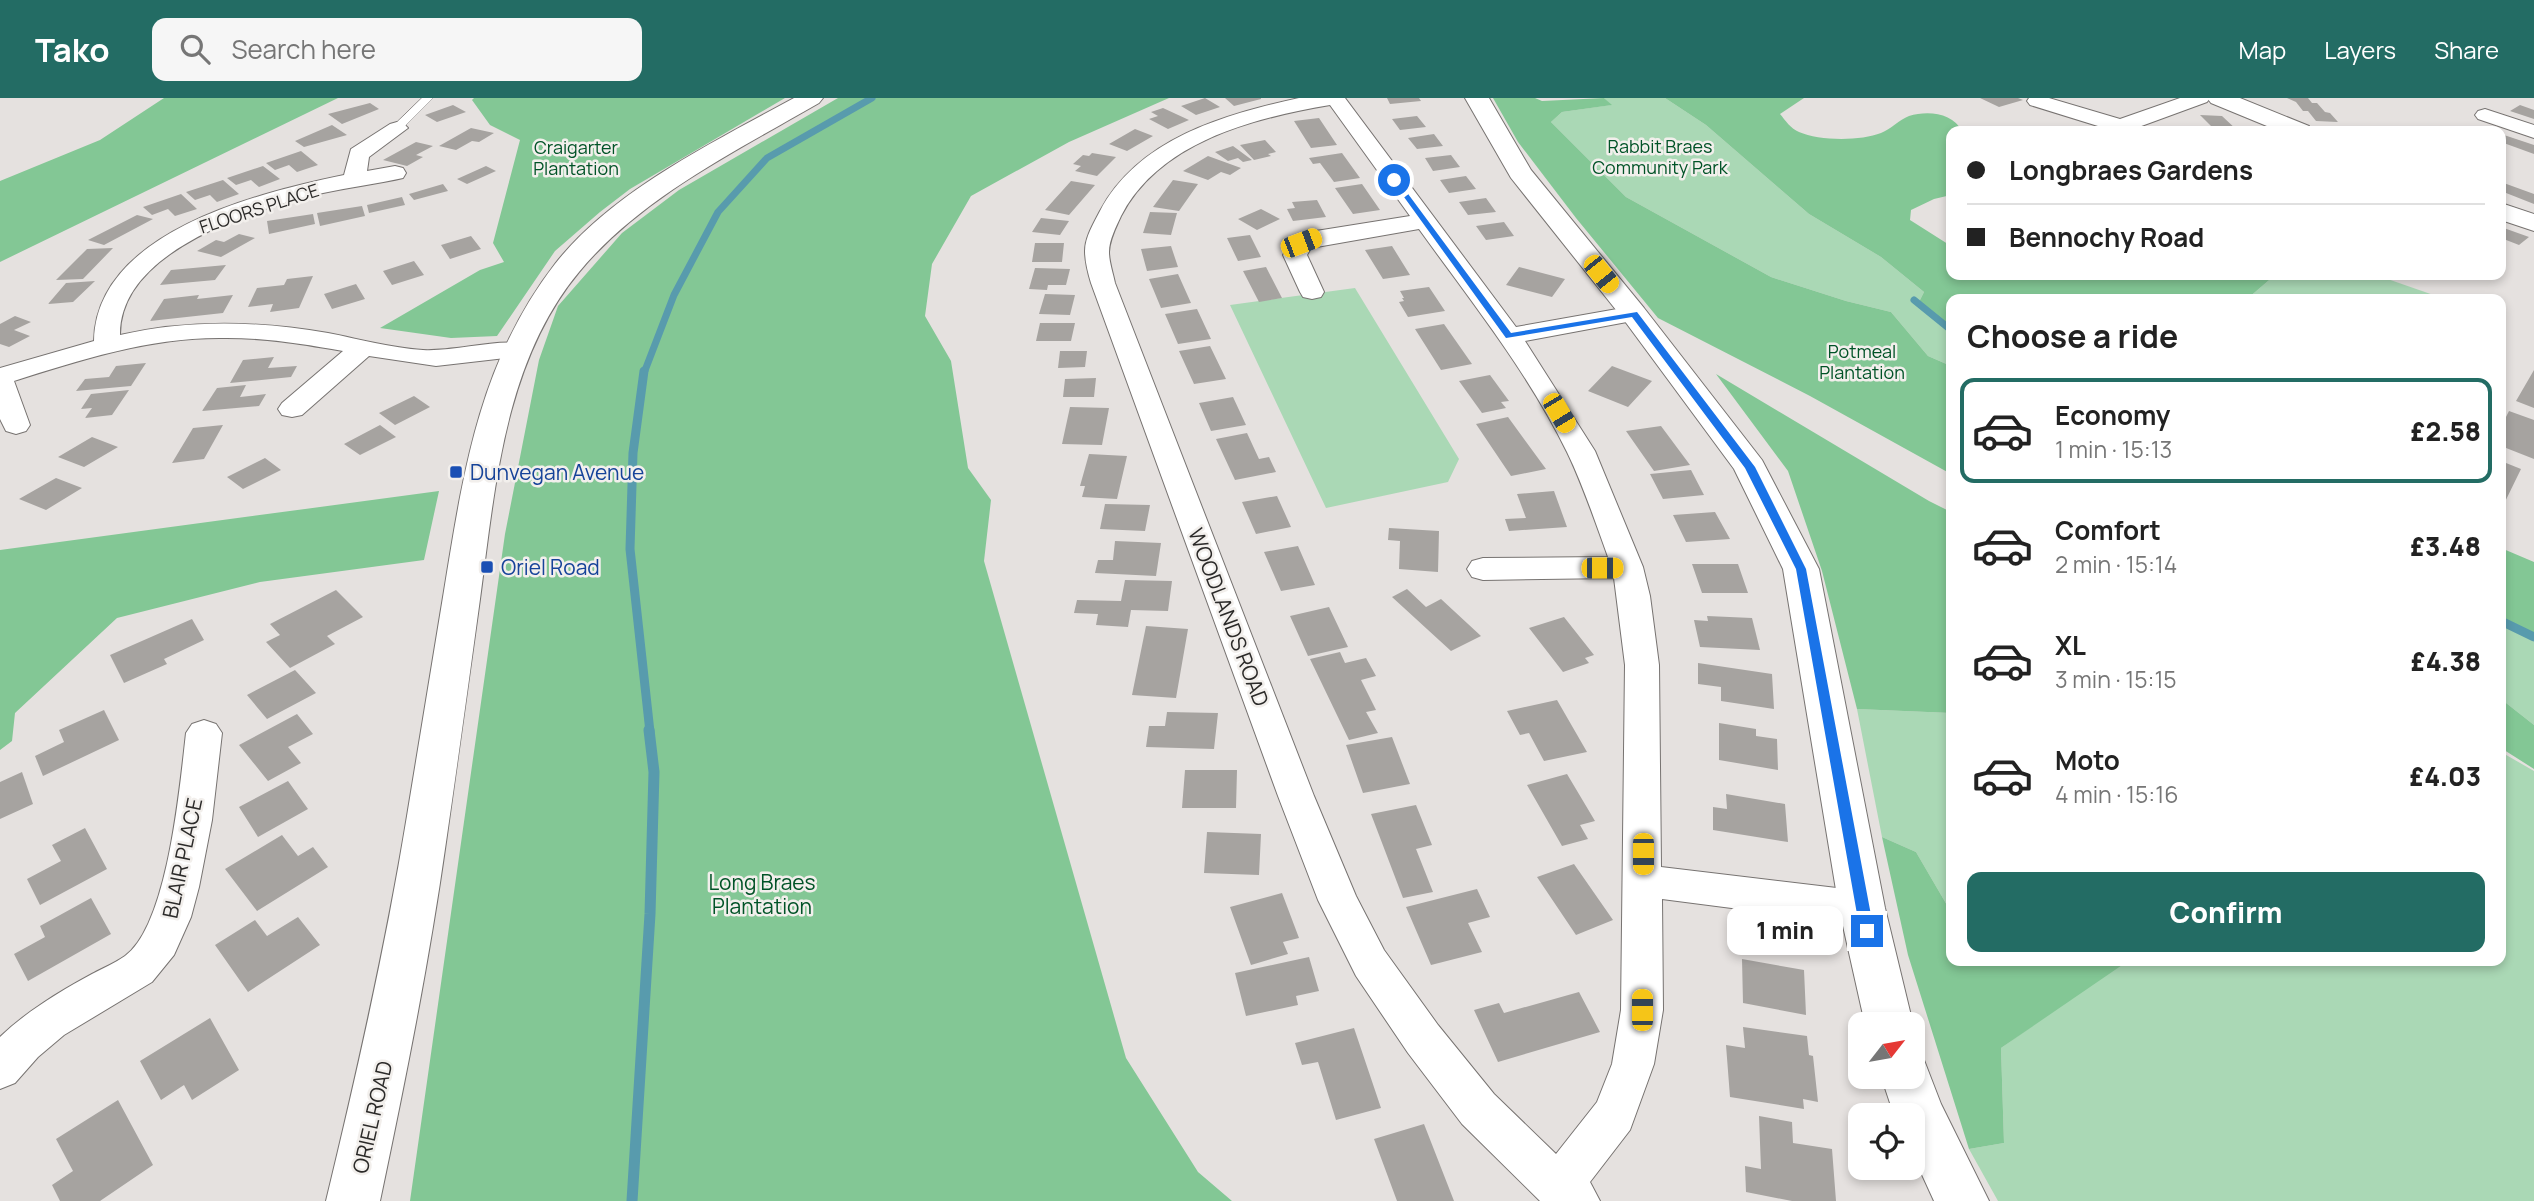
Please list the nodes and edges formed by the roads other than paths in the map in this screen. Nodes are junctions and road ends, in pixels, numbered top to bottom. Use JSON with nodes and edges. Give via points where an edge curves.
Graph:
{"nodes":[{"id":1,"x":428,"y":98,"type":"edge"},
{"id":2,"x":811,"y":98,"type":"edge"},
{"id":3,"x":1335,"y":98,"type":"edge"},
{"id":4,"x":1477,"y":98,"type":"edge"},
{"id":5,"x":2200,"y":98,"type":"edge"},
{"id":6,"x":2219,"y":98,"type":"edge"},
{"id":7,"x":2037,"y":101,"type":"dead end"},
{"id":8,"x":2485,"y":116,"type":"dead end"},
{"id":9,"x":2115,"y":126,"type":"edge"},
{"id":10,"x":2131,"y":126,"type":"edge"},
{"id":11,"x":2288,"y":126,"type":"edge"},
{"id":12,"x":397,"y":128,"type":"joint"},
{"id":13,"x":2534,"y":132,"type":"edge"},
{"id":14,"x":395,"y":173,"type":"dead end"},
{"id":15,"x":354,"y":179,"type":"junction"},
{"id":16,"x":2506,"y":213,"type":"edge"},
{"id":17,"x":1423,"y":221,"type":"junction"},
{"id":18,"x":2534,"y":223,"type":"edge"},
{"id":19,"x":1312,"y":292,"type":"dead end"},
{"id":20,"x":1634,"y":314,"type":"junction"},
{"id":21,"x":1509,"y":336,"type":"junction"},
{"id":22,"x":107,"y":346,"type":"junction"},
{"id":23,"x":364,"y":347,"type":"junction"},
{"id":24,"x":515,"y":350,"type":"junction"},
{"id":25,"x":0,"y":379,"type":"edge"},
{"id":26,"x":292,"y":408,"type":"dead end"},
{"id":27,"x":16,"y":425,"type":"dead end"},
{"id":28,"x":1626,"y":567,"type":"junction"},
{"id":29,"x":1483,"y":569,"type":"dead end"},
{"id":30,"x":204,"y":733,"type":"dead end"},
{"id":31,"x":1643,"y":881,"type":"junction"},
{"id":32,"x":1862,"y":908,"type":"junction"},
{"id":33,"x":1886,"y":1012,"type":"edge"},
{"id":34,"x":0,"y":1069,"type":"edge"},
{"id":35,"x":1911,"y":1089,"type":"edge"},
{"id":36,"x":1568,"y":1194,"type":"edge"},
{"id":37,"x":353,"y":1201,"type":"edge"},
{"id":38,"x":1962,"y":1201,"type":"edge"}],
"edges":[{"from":1,"to":12,"type":"lane"},
{"from":2,"to":24,"type":"street","name":"ORIEL ROAD","via":[[661,188],[608,228],[568,267]]},
{"from":3,"to":17,"type":"street"},
{"from":3,"to":36,"type":"street","name":"WOODLANDS ROAD","via":[[1278,108],[1223,125],[1148,168],[1126,188],[1109,215],[1097,250],[1103,283],[1291,784],[1370,963],[1478,1109]]},
{"from":4,"to":20,"type":"street","via":[[1520,173]]},
{"from":5,"to":10,"type":"street"},
{"from":6,"to":11,"type":"street"},
{"from":7,"to":9,"type":"street"},
{"from":8,"to":13,"type":"street"},
{"from":12,"to":15,"type":"street","via":[[359,155]]},
{"from":14,"to":15,"type":"street","name":"FLOORS PLACE"},
{"from":15,"to":22,"type":"street","name":"FLOORS PLACE","via":[[259,204],[189,231],[150,256],[125,282],[109,314]]},
{"from":16,"to":18,"type":"street"},
{"from":17,"to":19,"type":"street","via":[[1301,243],[1295,256]]},
{"from":17,"to":21,"type":"street"},
{"from":20,"to":21,"type":"street"},
{"from":20,"to":32,"type":"street","via":[[1750,467],[1801,569]]},
{"from":21,"to":28,"type":"street","via":[[1581,451]]},
{"from":22,"to":23,"type":"street","via":[[167,335],[248,331]]},
{"from":22,"to":25,"type":"street"},
{"from":23,"to":24,"type":"street","via":[[425,358]]},
{"from":23,"to":26,"type":"street"},
{"from":24,"to":37,"type":"street","name":"ORIEL ROAD","via":[[481,461],[421,861],[390,1040]]},
{"from":25,"to":27,"type":"street"},
{"from":28,"to":29,"type":"street"},
{"from":28,"to":31,"type":"street","via":[[1642,665]]},
{"from":30,"to":34,"type":"street","name":"BLAIR PLACE","via":[[173,920],[145,964],[45,1022]]},
{"from":31,"to":32,"type":"street"},
{"from":31,"to":36,"type":"street","via":[[1642,1010],[1633,1064],[1614,1115]]},
{"from":32,"to":33,"type":"street"},
{"from":35,"to":38,"type":"street"}]}
